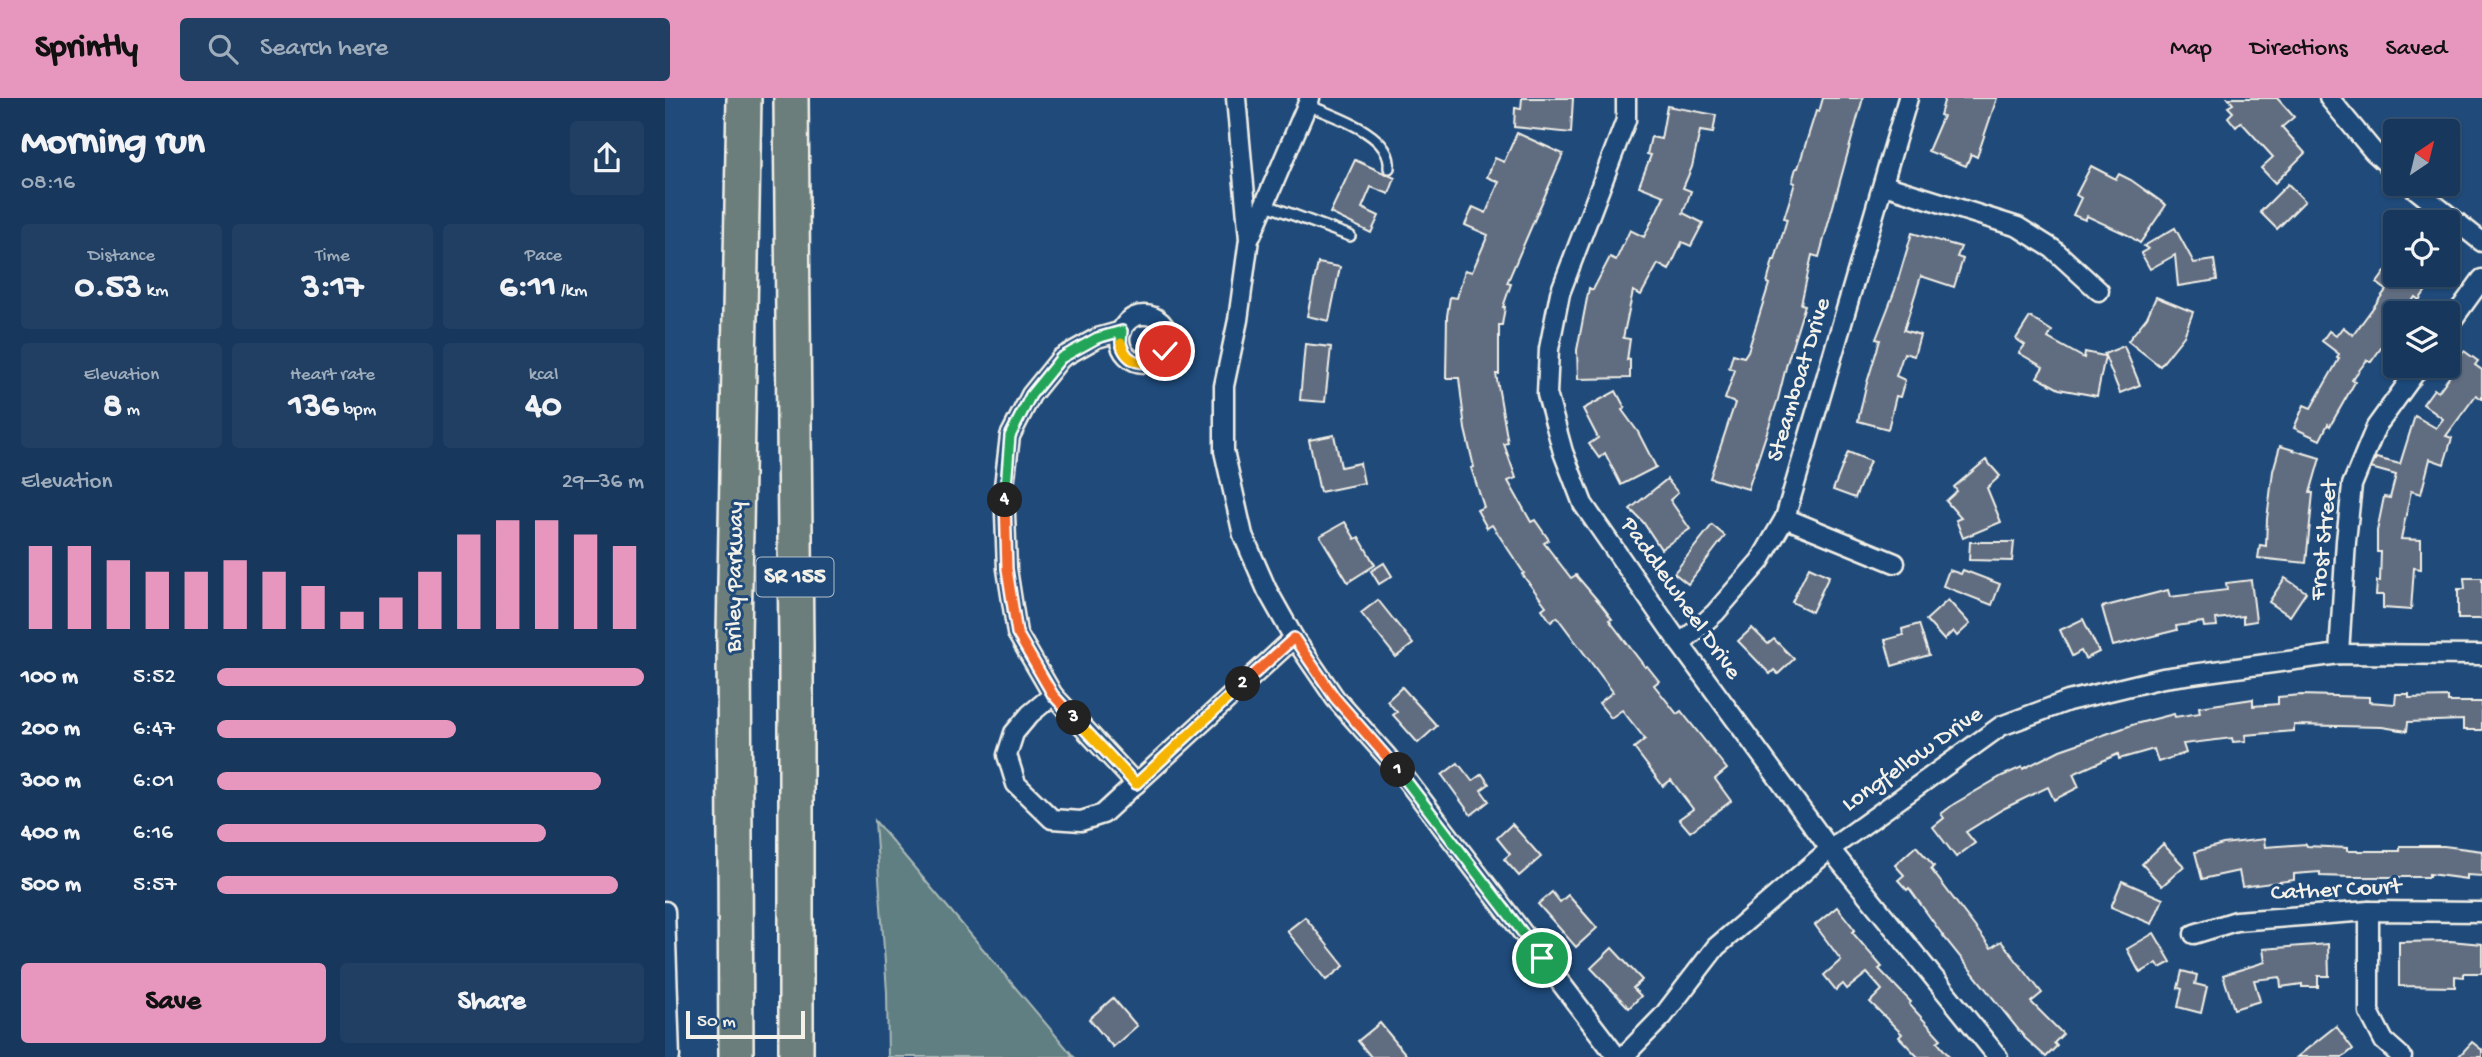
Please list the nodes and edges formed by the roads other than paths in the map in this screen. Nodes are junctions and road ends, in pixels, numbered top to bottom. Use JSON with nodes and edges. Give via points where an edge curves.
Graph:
{"nodes":[{"id":1,"x":744,"y":98,"type":"edge"},
{"id":2,"x":791,"y":98,"type":"edge"},
{"id":3,"x":1236,"y":98,"type":"edge"},
{"id":4,"x":1626,"y":98,"type":"edge"},
{"id":5,"x":1908,"y":98,"type":"edge"},
{"id":6,"x":2329,"y":98,"type":"edge"},
{"id":7,"x":1308,"y":102,"type":"edge"},
{"id":8,"x":2383,"y":160,"type":"edge"},
{"id":9,"x":1389,"y":168,"type":"dead end"},
{"id":10,"x":1884,"y":185,"type":"junction"},
{"id":11,"x":2424,"y":196,"type":"edge"},
{"id":12,"x":1264,"y":204,"type":"junction"},
{"id":13,"x":1350,"y":236,"type":"dead end"},
{"id":14,"x":1249,"y":239,"type":"junction"},
{"id":15,"x":2482,"y":242,"type":"edge"},
{"id":16,"x":2482,"y":279,"type":"edge"},
{"id":17,"x":2099,"y":291,"type":"dead end"},
{"id":18,"x":2460,"y":309,"type":"edge"},
{"id":19,"x":1122,"y":331,"type":"dead end"},
{"id":20,"x":2412,"y":378,"type":"edge"},
{"id":21,"x":1785,"y":518,"type":"junction"},
{"id":22,"x":1895,"y":564,"type":"dead end"},
{"id":23,"x":1294,"y":638,"type":"junction"},
{"id":24,"x":1680,"y":644,"type":"junction"},
{"id":25,"x":2339,"y":654,"type":"junction"},
{"id":26,"x":2482,"y":655,"type":"edge"},
{"id":27,"x":1053,"y":695,"type":"junction"},
{"id":28,"x":1136,"y":784,"type":"junction"},
{"id":29,"x":1830,"y":849,"type":"junction"},
{"id":30,"x":665,"y":911,"type":"edge"},
{"id":31,"x":2369,"y":911,"type":"junction"},
{"id":32,"x":2482,"y":912,"type":"edge"},
{"id":33,"x":2194,"y":934,"type":"dead end"},
{"id":34,"x":670,"y":1057,"type":"edge"},
{"id":35,"x":736,"y":1057,"type":"edge"},
{"id":36,"x":796,"y":1057,"type":"edge"},
{"id":37,"x":1617,"y":1057,"type":"edge"},
{"id":38,"x":1623,"y":1057,"type":"edge"},
{"id":39,"x":1998,"y":1057,"type":"edge"},
{"id":40,"x":2402,"y":1057,"type":"edge"}],
"edges":[{"from":1,"to":35,"type":"highway","name":"Briley Parkway","number":"SR 155","via":[[734,636]]},
{"from":2,"to":36,"type":"highway","number":"SR 155"},
{"from":3,"to":14,"type":"street"},
{"from":4,"to":24,"type":"street","name":"Paddlewheel Drive","via":[[1626,120],[1560,293],[1549,349],[1547,394],[1583,504]]},
{"from":5,"to":10,"type":"street","name":"Steamboat Drive"},
{"from":6,"to":8,"type":"street"},
{"from":7,"to":9,"type":"lane","via":[[1373,136],[1390,158]]},
{"from":7,"to":12,"type":"street"},
{"from":10,"to":17,"type":"street","via":[[2018,227],[2053,249]]},
{"from":10,"to":21,"type":"street","name":"Steamboat Drive"},
{"from":11,"to":15,"type":"street"},
{"from":12,"to":13,"type":"lane"},
{"from":12,"to":14,"type":"street"},
{"from":14,"to":23,"type":"street","via":[[1224,386],[1224,451],[1243,535]]},
{"from":16,"to":18,"type":"street"},
{"from":19,"to":27,"type":"street","via":[[1097,338],[1061,358],[1031,395],[1010,436],[1005,486],[1007,569],[1017,633]]},
{"from":20,"to":25,"type":"street","name":"Frost Street","via":[[2377,427],[2352,485]]},
{"from":21,"to":22,"type":"street"},
{"from":21,"to":24,"type":"street","name":"Steamboat Drive","via":[[1760,561],[1715,613]]},
{"from":23,"to":28,"type":"street"},
{"from":23,"to":37,"type":"street","via":[[1335,698],[1399,770]]},
{"from":24,"to":29,"type":"street","name":"Paddlewheel Drive"},
{"from":25,"to":26,"type":"street","name":"Longfellow Drive"},
{"from":25,"to":29,"type":"street","name":"Longfellow Drive","via":[[2163,678],[2069,701],[2001,726]]},
{"from":27,"to":28,"type":"street"},
{"from":27,"to":28,"type":"street","via":[[1014,733],[1007,755],[1016,784],[1052,819],[1081,821],[1103,814]]},
{"from":29,"to":38,"type":"street","name":"Longfellow Drive","via":[[1716,947],[1663,1016]]},
{"from":29,"to":39,"type":"street","name":"Paddlewheel Drive"},
{"from":30,"to":34,"type":"street"},
{"from":31,"to":32,"type":"street","name":"Cather Court"},
{"from":31,"to":33,"type":"street","name":"Cather Court","via":[[2236,921]]},
{"from":31,"to":40,"type":"street","via":[[2369,1012],[2383,1041]]}]}
